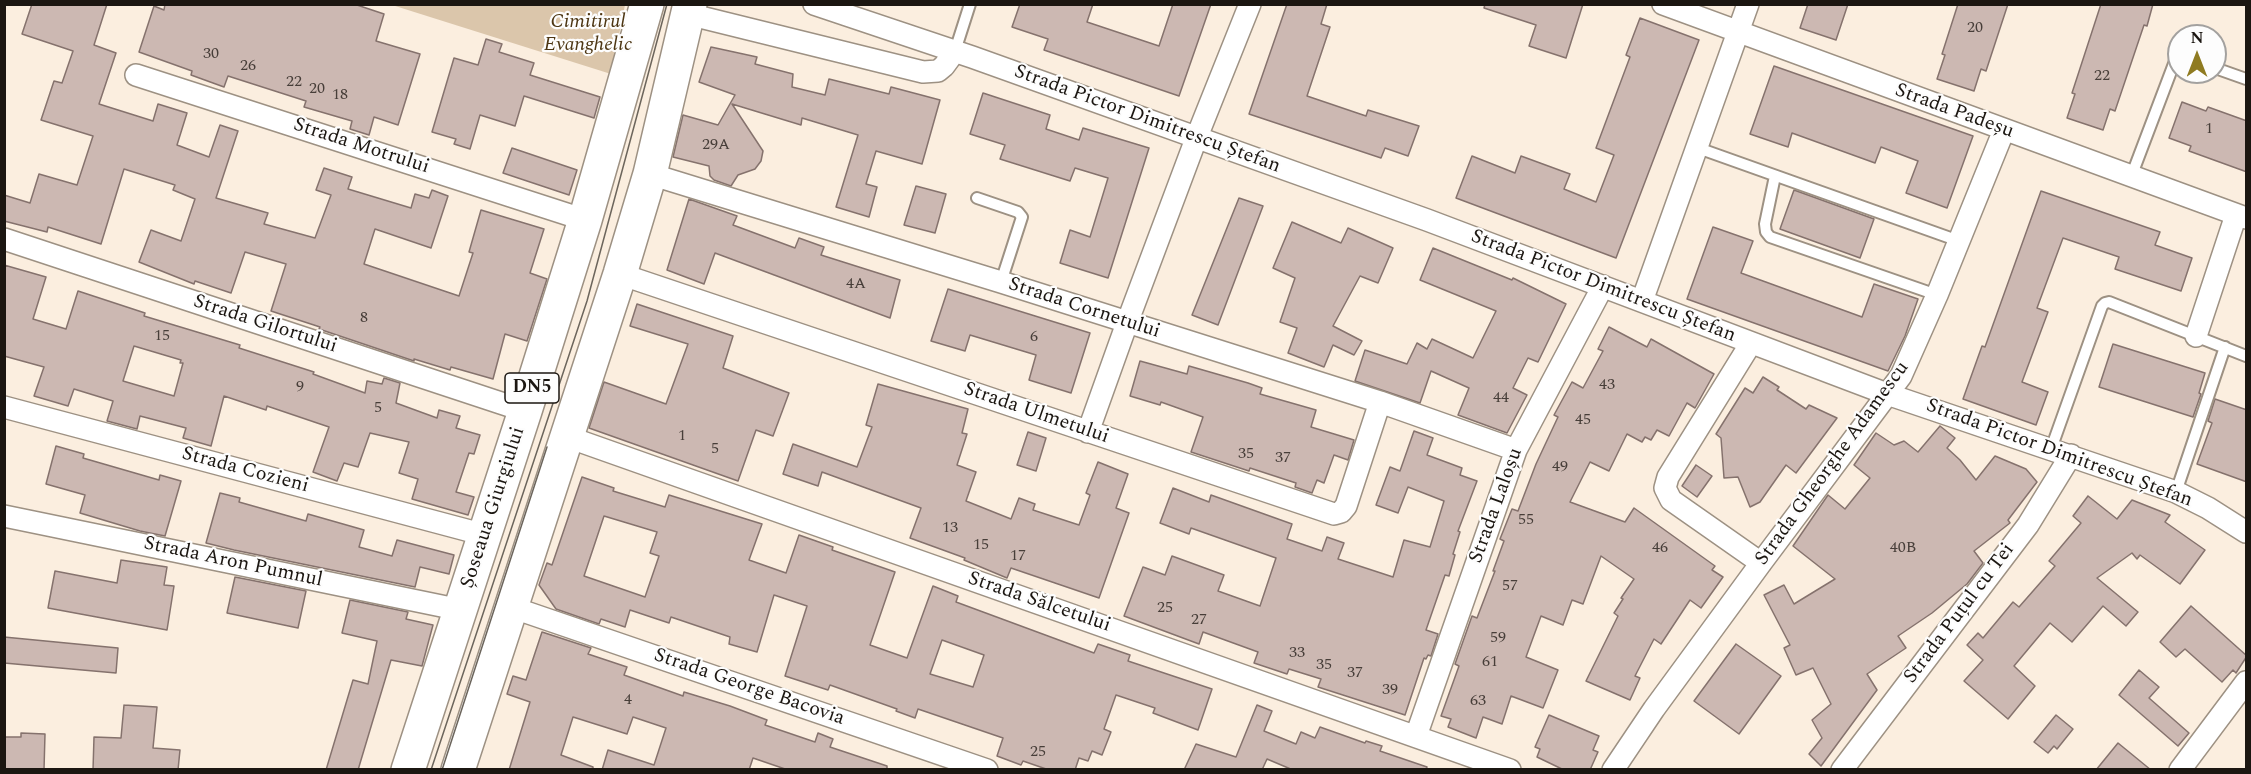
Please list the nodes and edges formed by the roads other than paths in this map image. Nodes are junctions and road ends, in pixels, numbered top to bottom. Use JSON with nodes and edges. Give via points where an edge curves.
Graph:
{"nodes":[{"id":1,"x":647,"y":4,"type":"edge"},
{"id":2,"x":814,"y":4,"type":"edge"},
{"id":3,"x":970,"y":4,"type":"edge"},
{"id":4,"x":1250,"y":4,"type":"edge"},
{"id":5,"x":1663,"y":4,"type":"edge"},
{"id":6,"x":1748,"y":4,"type":"edge"},
{"id":7,"x":689,"y":9,"type":"edge"},
{"id":8,"x":1738,"y":32,"type":"junction"},
{"id":9,"x":955,"y":51,"type":"junction"},
{"id":10,"x":2227,"y":72,"type":"edge"},
{"id":11,"x":136,"y":75,"type":"dead end"},
{"id":12,"x":2247,"y":79,"type":"edge"},
{"id":13,"x":2167,"y":82,"type":"edge"},
{"id":14,"x":2004,"y":130,"type":"junction"},
{"id":15,"x":1196,"y":139,"type":"junction"},
{"id":16,"x":1698,"y":148,"type":"junction"},
{"id":17,"x":650,"y":174,"type":"junction"},
{"id":18,"x":1775,"y":176,"type":"junction"},
{"id":19,"x":2131,"y":177,"type":"junction"},
{"id":20,"x":977,"y":198,"type":"dead end"},
{"id":21,"x":2241,"y":217,"type":"edge"},
{"id":22,"x":585,"y":220,"type":"junction"},
{"id":23,"x":4,"y":239,"type":"edge"},
{"id":24,"x":1959,"y":241,"type":"junction"},
{"id":25,"x":620,"y":274,"type":"junction"},
{"id":26,"x":1002,"y":282,"type":"junction"},
{"id":27,"x":1603,"y":286,"type":"junction"},
{"id":28,"x":1937,"y":296,"type":"junction"},
{"id":29,"x":1642,"y":301,"type":"junction"},
{"id":30,"x":1126,"y":323,"type":"junction"},
{"id":31,"x":2196,"y":336,"type":"junction"},
{"id":32,"x":1751,"y":343,"type":"junction"},
{"id":33,"x":2225,"y":347,"type":"junction"},
{"id":34,"x":2247,"y":356,"type":"edge"},
{"id":35,"x":1887,"y":394,"type":"junction"},
{"id":36,"x":1380,"y":402,"type":"junction"},
{"id":37,"x":4,"y":407,"type":"edge"},
{"id":38,"x":525,"y":411,"type":"junction"},
{"id":39,"x":1088,"y":432,"type":"junction"},
{"id":40,"x":568,"y":437,"type":"junction"},
{"id":41,"x":1516,"y":450,"type":"junction"},
{"id":42,"x":2061,"y":452,"type":"junction"},
{"id":43,"x":2176,"y":492,"type":"junction"},
{"id":44,"x":4,"y":516,"type":"edge"},
{"id":45,"x":2247,"y":532,"type":"edge"},
{"id":46,"x":485,"y":535,"type":"junction"},
{"id":47,"x":1761,"y":563,"type":"junction"},
{"id":48,"x":511,"y":607,"type":"junction"},
{"id":49,"x":461,"y":610,"type":"junction"},
{"id":50,"x":2247,"y":682,"type":"edge"},
{"id":51,"x":1416,"y":736,"type":"junction"},
{"id":52,"x":408,"y":770,"type":"edge"},
{"id":53,"x":458,"y":770,"type":"edge"},
{"id":54,"x":987,"y":770,"type":"edge"},
{"id":55,"x":1510,"y":770,"type":"edge"},
{"id":56,"x":1613,"y":770,"type":"edge"},
{"id":57,"x":1842,"y":770,"type":"edge"},
{"id":58,"x":2180,"y":770,"type":"edge"}],
"edges":[{"from":1,"to":22,"type":"main road","name":"Șoseaua Giurgiului","number":"DN5"},
{"from":2,"to":9,"type":"street","name":"Strada Pictor Dimitrescu Ștefan"},
{"from":3,"to":9,"type":"lane"},
{"from":4,"to":15,"type":"street"},
{"from":5,"to":8,"type":"street","name":"Strada Padeșu"},
{"from":6,"to":8,"type":"street"},
{"from":7,"to":9,"type":"street","via":[[922,72],[938,71]]},
{"from":7,"to":17,"type":"main road","number":"DN5"},
{"from":8,"to":14,"type":"street","name":"Strada Padeșu"},
{"from":8,"to":16,"type":"street"},
{"from":9,"to":15,"type":"street","name":"Strada Pictor Dimitrescu Ștefan"},
{"from":10,"to":12,"type":"lane"},
{"from":11,"to":22,"type":"street","name":"Strada Motrului"},
{"from":13,"to":19,"type":"lane"},
{"from":14,"to":19,"type":"street","name":"Strada Padeșu"},
{"from":14,"to":24,"type":"street","name":"Strada Gheorghe Adamescu"},
{"from":15,"to":27,"type":"street","name":"Strada Pictor Dimitrescu Ștefan"},
{"from":15,"to":30,"type":"street"},
{"from":16,"to":18,"type":"lane"},
{"from":16,"to":29,"type":"street"},
{"from":17,"to":25,"type":"main road","number":"DN5"},
{"from":17,"to":26,"type":"street","name":"Strada Cornetului"},
{"from":18,"to":24,"type":"lane"},
{"from":18,"to":28,"type":"lane","via":[[1766,224],[1770,237]]},
{"from":19,"to":21,"type":"street","name":"Strada Padeșu"},
{"from":20,"to":26,"type":"lane","via":[[1018,212],[1022,217]]},
{"from":21,"to":31,"type":"street"},
{"from":22,"to":38,"type":"main road","name":"Șoseaua Giurgiului","number":"DN5"},
{"from":23,"to":38,"type":"street","name":"Strada Gilortului"},
{"from":24,"to":28,"type":"street","name":"Strada Gheorghe Adamescu"},
{"from":25,"to":39,"type":"street","name":"Strada Ulmetului"},
{"from":25,"to":40,"type":"main road","number":"DN5"},
{"from":26,"to":30,"type":"street","name":"Strada Cornetului"},
{"from":27,"to":29,"type":"street","name":"Strada Pictor Dimitrescu Ștefan"},
{"from":27,"to":41,"type":"street","name":"Strada Laloșu"},
{"from":28,"to":35,"type":"street","name":"Strada Gheorghe Adamescu","via":[[1908,364]]},
{"from":29,"to":32,"type":"street","name":"Strada Pictor Dimitrescu Ștefan"},
{"from":30,"to":36,"type":"street","name":"Strada Cornetului"},
{"from":30,"to":39,"type":"street"},
{"from":31,"to":33,"type":"lane"},
{"from":31,"to":42,"type":"lane","via":[[2105,303]]},
{"from":32,"to":35,"type":"street","name":"Strada Pictor Dimitrescu Ștefan"},
{"from":32,"to":47,"type":"street","via":[[1668,477],[1665,488],[1671,500]]},
{"from":33,"to":34,"type":"lane"},
{"from":33,"to":43,"type":"lane"},
{"from":35,"to":42,"type":"street","name":"Strada Pictor Dimitrescu Ștefan"},
{"from":35,"to":47,"type":"street","name":"Strada Gheorghe Adamescu"},
{"from":36,"to":39,"type":"street","name":"Strada Ulmetului","via":[[1346,506],[1334,514]]},
{"from":36,"to":41,"type":"street","name":"Strada Cornetului"},
{"from":37,"to":46,"type":"street","name":"Strada Cozieni"},
{"from":38,"to":46,"type":"main road","name":"Șoseaua Giurgiului","number":"DN5"},
{"from":40,"to":48,"type":"main road","number":"DN5"},
{"from":40,"to":51,"type":"street","name":"Strada Sălcetului"},
{"from":41,"to":51,"type":"street","name":"Strada Laloșu"},
{"from":42,"to":43,"type":"street","name":"Strada Pictor Dimitrescu Ștefan"},
{"from":42,"to":57,"type":"street","name":"Strada Puțul cu Tei","via":[[2028,525]]},
{"from":43,"to":45,"type":"street","name":"Strada Pictor Dimitrescu Ștefan"},
{"from":44,"to":49,"type":"street","name":"Strada Aron Pumnul"},
{"from":46,"to":49,"type":"main road","name":"Șoseaua Giurgiului","number":"DN5"},
{"from":47,"to":56,"type":"street","name":"Strada Gheorghe Adamescu"},
{"from":48,"to":53,"type":"main road","number":"DN5"},
{"from":48,"to":54,"type":"street","name":"Strada George Bacovia"},
{"from":49,"to":52,"type":"main road","name":"Șoseaua Giurgiului","number":"DN5"},
{"from":50,"to":58,"type":"street"},
{"from":51,"to":55,"type":"street","name":"Strada Sălcetului"}]}
